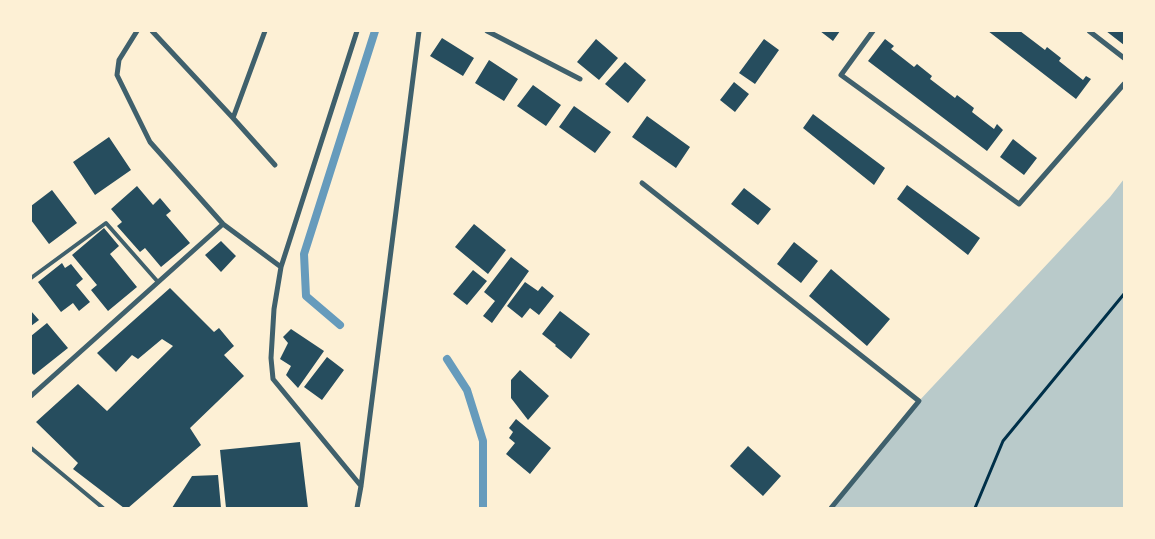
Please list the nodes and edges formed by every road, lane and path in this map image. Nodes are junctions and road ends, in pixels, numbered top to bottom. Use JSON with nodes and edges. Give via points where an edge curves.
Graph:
{"nodes":[{"id":1,"x":138,"y":31,"type":"edge"},
{"id":2,"x":152,"y":31,"type":"edge"},
{"id":3,"x":265,"y":31,"type":"edge"},
{"id":4,"x":357,"y":31,"type":"edge"},
{"id":5,"x":419,"y":31,"type":"edge"},
{"id":6,"x":487,"y":31,"type":"edge"},
{"id":7,"x":873,"y":31,"type":"edge"},
{"id":8,"x":1088,"y":31,"type":"edge"},
{"id":9,"x":1124,"y":58,"type":"edge"},
{"id":10,"x":580,"y":79,"type":"dead end"},
{"id":11,"x":1124,"y":84,"type":"edge"},
{"id":12,"x":234,"y":118,"type":"junction"},
{"id":13,"x":274,"y":164,"type":"dead end"},
{"id":14,"x":642,"y":183,"type":"dead end"},
{"id":15,"x":223,"y":224,"type":"junction"},
{"id":16,"x":280,"y":267,"type":"junction"},
{"id":17,"x":31,"y":278,"type":"edge"},
{"id":18,"x":158,"y":282,"type":"junction"},
{"id":19,"x":1124,"y":294,"type":"edge"},
{"id":20,"x":31,"y":396,"type":"edge"},
{"id":21,"x":31,"y":448,"type":"edge"},
{"id":22,"x":361,"y":486,"type":"junction"},
{"id":23,"x":103,"y":508,"type":"edge"},
{"id":24,"x":357,"y":508,"type":"edge"},
{"id":25,"x":831,"y":508,"type":"edge"},
{"id":26,"x":975,"y":508,"type":"edge"}],
"edges":[{"from":1,"to":15,"type":"street","via":[[119,60],[117,75],[150,142]]},
{"from":2,"to":12,"type":"street"},
{"from":3,"to":12,"type":"street"},
{"from":4,"to":16,"type":"street"},
{"from":5,"to":22,"type":"street"},
{"from":6,"to":10,"type":"street"},
{"from":7,"to":11,"type":"street","via":[[841,75],[1018,204]]},
{"from":8,"to":9,"type":"street"},
{"from":12,"to":13,"type":"street"},
{"from":14,"to":25,"type":"street","via":[[919,401]]},
{"from":15,"to":16,"type":"street"},
{"from":15,"to":18,"type":"street"},
{"from":16,"to":22,"type":"street","via":[[274,309],[273,379]]},
{"from":17,"to":18,"type":"lane","via":[[106,222]]},
{"from":18,"to":20,"type":"street"},
{"from":19,"to":26,"type":"path","via":[[1004,441]]},
{"from":21,"to":23,"type":"lane"},
{"from":22,"to":24,"type":"street"}]}
